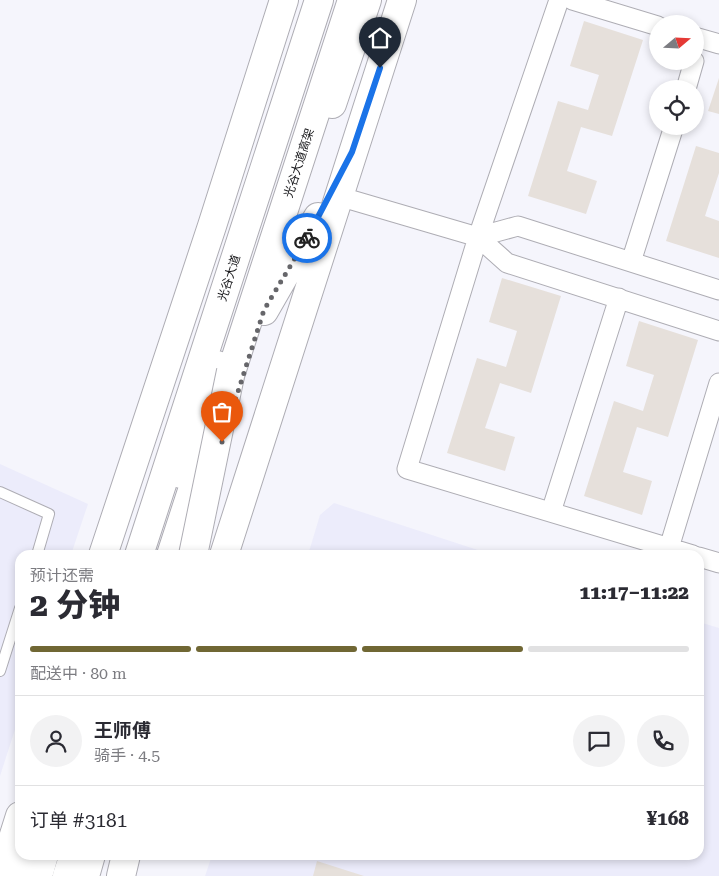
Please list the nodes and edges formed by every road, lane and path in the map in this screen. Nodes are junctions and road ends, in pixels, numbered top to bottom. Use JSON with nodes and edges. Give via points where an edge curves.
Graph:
{"nodes":[{"id":1,"x":284,"y":0,"type":"edge"},
{"id":2,"x":319,"y":0,"type":"edge"},
{"id":3,"x":335,"y":0,"type":"edge"},
{"id":4,"x":352,"y":0,"type":"edge"},
{"id":5,"x":367,"y":0,"type":"edge"},
{"id":6,"x":402,"y":0,"type":"edge"},
{"id":7,"x":559,"y":0,"type":"edge"},
{"id":8,"x":572,"y":0,"type":"edge"},
{"id":9,"x":649,"y":23,"type":"edge"},
{"id":10,"x":671,"y":135,"type":"edge"},
{"id":11,"x":352,"y":152,"type":"junction"},
{"id":12,"x":338,"y":196,"type":"junction"},
{"id":13,"x":220,"y":201,"type":"junction"},
{"id":14,"x":478,"y":237,"type":"junction"},
{"id":15,"x":631,"y":262,"type":"junction"},
{"id":16,"x":719,"y":290,"type":"edge"},
{"id":17,"x":619,"y":298,"type":"junction"},
{"id":18,"x":264,"y":310,"type":"junction"},
{"id":19,"x":719,"y":331,"type":"edge"},
{"id":20,"x":200,"y":366,"type":"junction"},
{"id":21,"x":231,"y":371,"type":"junction"},
{"id":22,"x":719,"y":386,"type":"edge"},
{"id":23,"x":0,"y":492,"type":"edge"},
{"id":24,"x":551,"y":512,"type":"junction"},
{"id":25,"x":669,"y":548,"type":"junction"},
{"id":26,"x":39,"y":550,"type":"edge"},
{"id":27,"x":105,"y":550,"type":"edge"},
{"id":28,"x":140,"y":550,"type":"edge"},
{"id":29,"x":157,"y":550,"type":"edge"},
{"id":30,"x":173,"y":550,"type":"edge"},
{"id":31,"x":189,"y":550,"type":"edge"},
{"id":32,"x":194,"y":550,"type":"edge"},
{"id":33,"x":226,"y":550,"type":"edge"},
{"id":34,"x":676,"y":550,"type":"edge"},
{"id":35,"x":704,"y":558,"type":"edge"},
{"id":36,"x":719,"y":563,"type":"edge"},
{"id":37,"x":15,"y":624,"type":"edge"},
{"id":38,"x":0,"y":671,"type":"edge"},
{"id":39,"x":15,"y":832,"type":"edge"},
{"id":40,"x":25,"y":860,"type":"edge"},
{"id":41,"x":43,"y":860,"type":"edge"},
{"id":42,"x":56,"y":860,"type":"edge"},
{"id":43,"x":72,"y":860,"type":"edge"},
{"id":44,"x":90,"y":860,"type":"edge"},
{"id":45,"x":125,"y":860,"type":"edge"},
{"id":46,"x":1,"y":876,"type":"edge"},
{"id":47,"x":17,"y":876,"type":"edge"},
{"id":48,"x":38,"y":876,"type":"edge"},
{"id":49,"x":51,"y":876,"type":"edge"},
{"id":50,"x":67,"y":876,"type":"edge"},
{"id":51,"x":85,"y":876,"type":"edge"},
{"id":52,"x":121,"y":876,"type":"edge"}],
"edges":[{"from":1,"to":13,"type":"main road"},
{"from":2,"to":20,"type":"main road","name":"光谷大道"},
{"from":3,"to":29,"type":"main road","name":"光谷大道高架"},
{"from":4,"to":21,"type":"main road","name":"光谷大道高架"},
{"from":5,"to":18,"type":"main road"},
{"from":6,"to":11,"type":"main road"},
{"from":7,"to":14,"type":"street"},
{"from":8,"to":9,"type":"street"},
{"from":10,"to":15,"type":"street"},
{"from":11,"to":12,"type":"main road"},
{"from":11,"to":18,"type":"main road"},
{"from":12,"to":14,"type":"street"},
{"from":12,"to":33,"type":"main road"},
{"from":13,"to":20,"type":"main road"},
{"from":13,"to":27,"type":"main road"},
{"from":14,"to":15,"type":"street","via":[[518,226]]},
{"from":14,"to":17,"type":"street","via":[[507,263]]},
{"from":14,"to":24,"type":"street","via":[[407,469]]},
{"from":15,"to":16,"type":"street"},
{"from":17,"to":19,"type":"street"},
{"from":17,"to":24,"type":"street"},
{"from":18,"to":31,"type":"main road"},
{"from":20,"to":28,"type":"main road","name":"光谷大道"},
{"from":21,"to":30,"type":"main road","name":"光谷大道高架","bridge":true},
{"from":21,"to":32,"type":"main road","bridge":true},
{"from":22,"to":25,"type":"street"},
{"from":23,"to":26,"type":"lane","via":[[50,514]]},
{"from":24,"to":25,"type":"street"},
{"from":25,"to":34,"type":"street"},
{"from":35,"to":36,"type":"street"},
{"from":37,"to":38,"type":"lane"},
{"from":39,"to":46,"type":"main road"},
{"from":40,"to":47,"type":"main road"},
{"from":41,"to":48,"type":"main road"},
{"from":42,"to":49,"type":"main road"},
{"from":43,"to":50,"type":"main road"},
{"from":44,"to":51,"type":"main road"},
{"from":45,"to":52,"type":"main road"}]}
